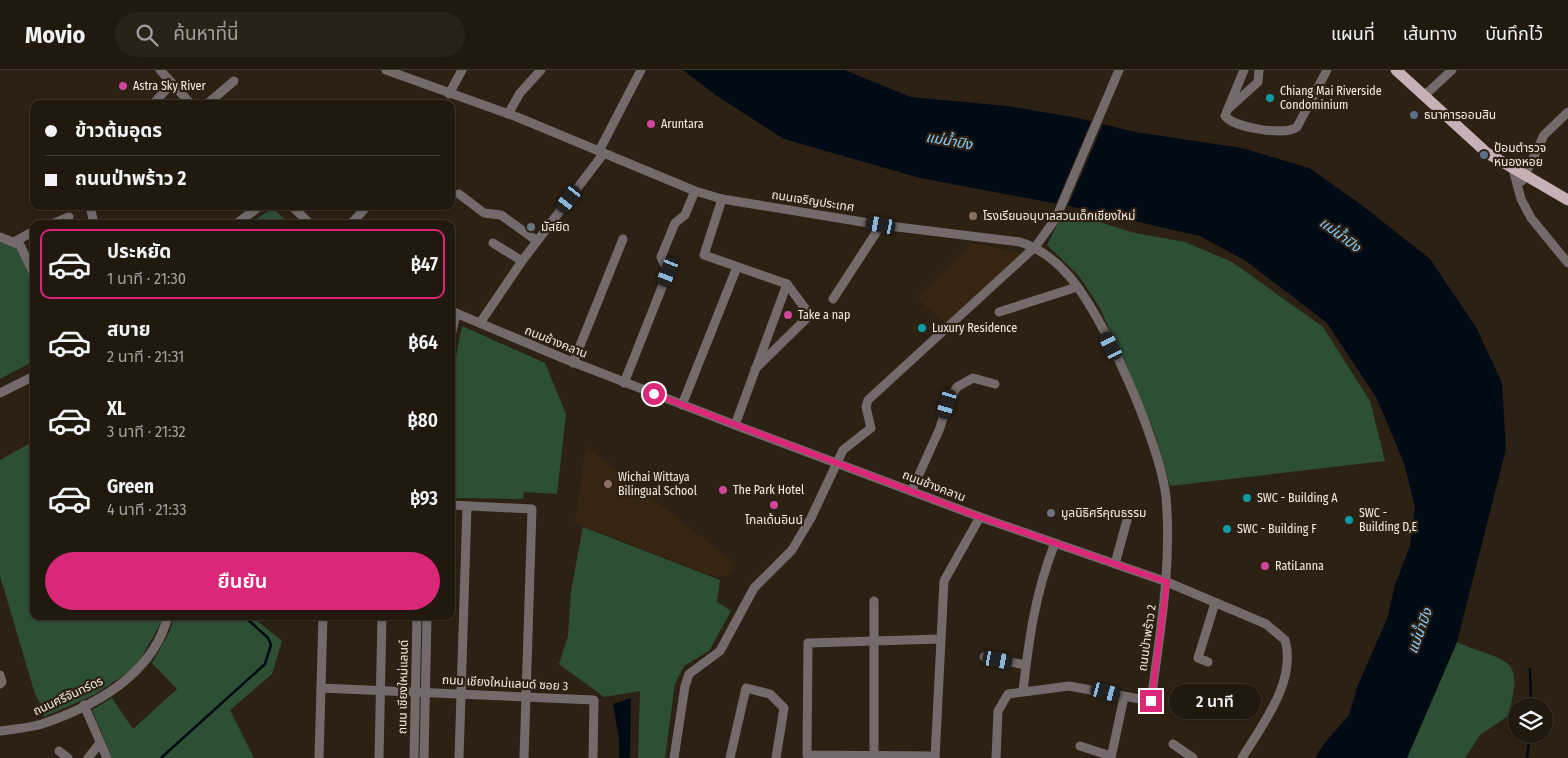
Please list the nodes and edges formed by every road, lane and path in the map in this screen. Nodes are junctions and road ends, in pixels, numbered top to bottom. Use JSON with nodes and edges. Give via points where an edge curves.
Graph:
{"nodes":[{"id":1,"x":160,"y":70,"type":"edge"},
{"id":2,"x":386,"y":70,"type":"edge"},
{"id":3,"x":462,"y":70,"type":"edge"},
{"id":4,"x":541,"y":70,"type":"edge"},
{"id":5,"x":641,"y":70,"type":"edge"},
{"id":6,"x":1119,"y":70,"type":"edge"},
{"id":7,"x":1244,"y":70,"type":"edge"},
{"id":8,"x":1259,"y":70,"type":"edge"},
{"id":9,"x":1327,"y":70,"type":"edge"},
{"id":10,"x":1452,"y":70,"type":"edge"},
{"id":11,"x":1398,"y":71,"type":"edge"},
{"id":12,"x":234,"y":81,"type":"dead end"},
{"id":13,"x":172,"y":83,"type":"junction"},
{"id":14,"x":450,"y":94,"type":"junction"},
{"id":15,"x":1425,"y":95,"type":"junction"},
{"id":16,"x":157,"y":100,"type":"edge"},
{"id":17,"x":187,"y":100,"type":"edge"},
{"id":18,"x":212,"y":100,"type":"edge"},
{"id":19,"x":1226,"y":110,"type":"junction"},
{"id":20,"x":1568,"y":112,"type":"edge"},
{"id":21,"x":508,"y":114,"type":"junction"},
{"id":22,"x":602,"y":152,"type":"junction"},
{"id":23,"x":1514,"y":169,"type":"junction"},
{"id":24,"x":1525,"y":176,"type":"junction"},
{"id":25,"x":1519,"y":188,"type":"junction"},
{"id":26,"x":696,"y":191,"type":"junction"},
{"id":27,"x":459,"y":194,"type":"dead end"},
{"id":28,"x":722,"y":199,"type":"junction"},
{"id":29,"x":1568,"y":200,"type":"edge"},
{"id":30,"x":255,"y":210,"type":"edge"},
{"id":31,"x":296,"y":210,"type":"edge"},
{"id":32,"x":363,"y":210,"type":"edge"},
{"id":33,"x":69,"y":217,"type":"dead end"},
{"id":34,"x":62,"y":220,"type":"edge"},
{"id":35,"x":241,"y":220,"type":"edge"},
{"id":36,"x":306,"y":220,"type":"edge"},
{"id":37,"x":355,"y":220,"type":"edge"},
{"id":38,"x":881,"y":225,"type":"junction"},
{"id":39,"x":30,"y":233,"type":"edge"},
{"id":40,"x":0,"y":237,"type":"edge"},
{"id":41,"x":623,"y":239,"type":"dead end"},
{"id":42,"x":537,"y":241,"type":"junction"},
{"id":43,"x":14,"y":242,"type":"junction"},
{"id":44,"x":493,"y":243,"type":"dead end"},
{"id":45,"x":1036,"y":246,"type":"junction"},
{"id":46,"x":522,"y":261,"type":"junction"},
{"id":47,"x":1568,"y":263,"type":"edge"},
{"id":48,"x":30,"y":265,"type":"edge"},
{"id":49,"x":737,"y":267,"type":"junction"},
{"id":50,"x":787,"y":284,"type":"junction"},
{"id":51,"x":1077,"y":287,"type":"junction"},
{"id":52,"x":833,"y":299,"type":"dead end"},
{"id":53,"x":999,"y":312,"type":"dead end"},
{"id":54,"x":455,"y":313,"type":"edge"},
{"id":55,"x":480,"y":323,"type":"junction"},
{"id":56,"x":573,"y":363,"type":"junction"},
{"id":57,"x":755,"y":369,"type":"junction"},
{"id":58,"x":30,"y":378,"type":"edge"},
{"id":59,"x":624,"y":382,"type":"junction"},
{"id":60,"x":995,"y":384,"type":"dead end"},
{"id":61,"x":0,"y":394,"type":"edge"},
{"id":62,"x":682,"y":405,"type":"junction"},
{"id":63,"x":735,"y":425,"type":"junction"},
{"id":64,"x":836,"y":462,"type":"junction"},
{"id":65,"x":912,"y":490,"type":"junction"},
{"id":66,"x":455,"y":505,"type":"edge"},
{"id":67,"x":466,"y":506,"type":"junction"},
{"id":68,"x":980,"y":517,"type":"junction"},
{"id":69,"x":1127,"y":520,"type":"dead end"},
{"id":70,"x":1055,"y":543,"type":"junction"},
{"id":71,"x":1115,"y":564,"type":"junction"},
{"id":72,"x":1167,"y":582,"type":"junction"},
{"id":73,"x":874,"y":600,"type":"dead end"},
{"id":74,"x":1215,"y":603,"type":"junction"},
{"id":75,"x":166,"y":620,"type":"edge"},
{"id":76,"x":323,"y":620,"type":"edge"},
{"id":77,"x":382,"y":620,"type":"edge"},
{"id":78,"x":417,"y":620,"type":"edge"},
{"id":79,"x":427,"y":620,"type":"edge"},
{"id":80,"x":940,"y":639,"type":"junction"},
{"id":81,"x":873,"y":641,"type":"junction"},
{"id":82,"x":984,"y":657,"type":"dead end"},
{"id":83,"x":1208,"y":662,"type":"dead end"},
{"id":84,"x":1026,"y":665,"type":"junction"},
{"id":85,"x":0,"y":675,"type":"edge"},
{"id":86,"x":0,"y":684,"type":"edge"},
{"id":87,"x":321,"y":688,"type":"junction"},
{"id":88,"x":380,"y":690,"type":"junction"},
{"id":89,"x":1023,"y":691,"type":"junction"},
{"id":90,"x":415,"y":692,"type":"junction"},
{"id":91,"x":426,"y":692,"type":"junction"},
{"id":92,"x":460,"y":694,"type":"junction"},
{"id":93,"x":526,"y":696,"type":"junction"},
{"id":94,"x":1124,"y":697,"type":"junction"},
{"id":95,"x":84,"y":705,"type":"junction"},
{"id":96,"x":0,"y":731,"type":"edge"},
{"id":97,"x":100,"y":743,"type":"junction"},
{"id":98,"x":1173,"y":744,"type":"dead end"},
{"id":99,"x":1080,"y":746,"type":"dead end"},
{"id":100,"x":59,"y":752,"type":"dead end"},
{"id":101,"x":874,"y":757,"type":"edge"},
{"id":102,"x":935,"y":757,"type":"edge"},
{"id":103,"x":1111,"y":757,"type":"edge"},
{"id":104,"x":68,"y":758,"type":"edge"},
{"id":105,"x":88,"y":758,"type":"edge"},
{"id":106,"x":107,"y":758,"type":"edge"},
{"id":107,"x":319,"y":758,"type":"edge"},
{"id":108,"x":379,"y":758,"type":"edge"},
{"id":109,"x":414,"y":758,"type":"edge"},
{"id":110,"x":424,"y":758,"type":"edge"},
{"id":111,"x":458,"y":758,"type":"edge"},
{"id":112,"x":524,"y":758,"type":"edge"},
{"id":113,"x":593,"y":758,"type":"edge"},
{"id":114,"x":674,"y":758,"type":"edge"},
{"id":115,"x":730,"y":758,"type":"edge"},
{"id":116,"x":776,"y":758,"type":"edge"},
{"id":117,"x":996,"y":758,"type":"edge"},
{"id":118,"x":1193,"y":758,"type":"edge"},
{"id":119,"x":1242,"y":758,"type":"edge"}],
"edges":[{"from":1,"to":13,"type":"street"},
{"from":2,"to":14,"type":"street","name":"ถนนเจริญประเทศ"},
{"from":3,"to":14,"type":"street"},
{"from":4,"to":21,"type":"street","via":[[520,93]]},
{"from":5,"to":22,"type":"street"},
{"from":6,"to":45,"type":"street","via":[[1056,218]]},
{"from":7,"to":19,"type":"street"},
{"from":8,"to":19,"type":"street","via":[[1258,82]]},
{"from":9,"to":19,"type":"street","via":[[1293,130],[1250,128],[1228,120]]},
{"from":10,"to":15,"type":"street"},
{"from":11,"to":15,"type":"main road"},
{"from":12,"to":18,"type":"street"},
{"from":13,"to":16,"type":"street"},
{"from":13,"to":17,"type":"street"},
{"from":14,"to":21,"type":"street","name":"ถนนเจริญประเทศ"},
{"from":15,"to":23,"type":"main road","via":[[1487,153]]},
{"from":20,"to":24,"type":"street","via":[[1544,135]]},
{"from":21,"to":22,"type":"street","name":"ถนนเจริญประเทศ"},
{"from":22,"to":26,"type":"street","name":"ถนนเจริญประเทศ"},
{"from":22,"to":42,"type":"street"},
{"from":23,"to":24,"type":"main road"},
{"from":23,"to":25,"type":"street"},
{"from":24,"to":25,"type":"street"},
{"from":24,"to":29,"type":"main road"},
{"from":25,"to":47,"type":"street","via":[[1531,218]]},
{"from":26,"to":28,"type":"street","name":"ถนนเจริญประเทศ"},
{"from":26,"to":59,"type":"street","via":[[685,215],[675,222],[661,257],[668,272]]},
{"from":27,"to":42,"type":"street","via":[[484,213],[501,216]]},
{"from":28,"to":38,"type":"street","name":"ถนนเจริญประเทศ"},
{"from":28,"to":49,"type":"street","via":[[704,255]]},
{"from":30,"to":35,"type":"street"},
{"from":31,"to":36,"type":"street"},
{"from":32,"to":37,"type":"street"},
{"from":33,"to":34,"type":"street"},
{"from":38,"to":45,"type":"street","name":"ถนนเจริญประเทศ"},
{"from":38,"to":52,"type":"street"},
{"from":39,"to":43,"type":"street"},
{"from":40,"to":43,"type":"street"},
{"from":41,"to":56,"type":"street"},
{"from":42,"to":46,"type":"street"},
{"from":43,"to":48,"type":"street","via":[[24,251]]},
{"from":44,"to":46,"type":"street"},
{"from":45,"to":51,"type":"street","name":"ถนนเจริญประเทศ"},
{"from":45,"to":64,"type":"street","via":[[868,400],[866,407],[871,428],[847,445]]},
{"from":46,"to":55,"type":"street"},
{"from":49,"to":50,"type":"street"},
{"from":49,"to":62,"type":"street"},
{"from":50,"to":57,"type":"street"},
{"from":50,"to":57,"type":"street","via":[[810,315]]},
{"from":51,"to":53,"type":"street"},
{"from":51,"to":72,"type":"street","name":"ถนนเจริญประเทศ","via":[[1120,365],[1155,453],[1166,496]]},
{"from":54,"to":55,"type":"street","name":"ถนนช้างคลาน"},
{"from":55,"to":56,"type":"street","name":"ถนนช้างคลาน"},
{"from":56,"to":59,"type":"street","name":"ถนนช้างคลาน"},
{"from":57,"to":63,"type":"street"},
{"from":58,"to":61,"type":"street"},
{"from":59,"to":62,"type":"street","name":"ถนนช้างคลาน"},
{"from":60,"to":65,"type":"street","via":[[973,378],[957,387]]},
{"from":62,"to":63,"type":"street","name":"ถนนช้างคลาน"},
{"from":63,"to":64,"type":"street","name":"ถนนช้างคลาน"},
{"from":64,"to":65,"type":"street","name":"ถนนช้างคลาน"},
{"from":64,"to":114,"type":"street","via":[[811,518],[792,550],[754,588],[716,655],[689,674]]},
{"from":65,"to":68,"type":"street","name":"ถนนช้างคลาน"},
{"from":66,"to":67,"type":"street"},
{"from":67,"to":92,"type":"street"},
{"from":67,"to":93,"type":"street","via":[[532,509]]},
{"from":68,"to":70,"type":"street","name":"ถนนช้างคลาน"},
{"from":68,"to":80,"type":"street","via":[[944,581]]},
{"from":69,"to":71,"type":"street"},
{"from":70,"to":71,"type":"street","name":"ถนนช้างคลาน"},
{"from":70,"to":84,"type":"street","via":[[1041,577]]},
{"from":71,"to":72,"type":"street","name":"ถนนช้างคลาน"},
{"from":72,"to":74,"type":"street","name":"ถนนช้างคลาน"},
{"from":72,"to":94,"type":"street","name":"ถนนป่าพร้าว 2","via":[[1151,701]]},
{"from":73,"to":81,"type":"street"},
{"from":74,"to":83,"type":"street","via":[[1198,658]]},
{"from":74,"to":119,"type":"street","name":"ถนนช้างคลาน","via":[[1266,624],[1285,640],[1288,649],[1276,702]]},
{"from":75,"to":95,"type":"street","name":"ถนนศรีจันทร์ดร","via":[[150,656],[139,670],[118,687]]},
{"from":76,"to":87,"type":"street"},
{"from":77,"to":88,"type":"street"},
{"from":78,"to":90,"type":"street","name":"ถนน เชียงใหม่แลนด์"},
{"from":79,"to":91,"type":"street","name":"ถนน เชียงใหม่แลนด์"},
{"from":80,"to":81,"type":"street"},
{"from":80,"to":102,"type":"street"},
{"from":81,"to":101,"type":"street"},
{"from":81,"to":101,"type":"street","via":[[808,642],[807,755]]},
{"from":82,"to":84,"type":"street"},
{"from":84,"to":89,"type":"street"},
{"from":85,"to":86,"type":"street"},
{"from":87,"to":88,"type":"street","name":"ถนน เชียงใหม่แลนด์ ซอย 3"},
{"from":87,"to":107,"type":"street"},
{"from":88,"to":90,"type":"street","name":"ถนน เชียงใหม่แลนด์ ซอย 3"},
{"from":88,"to":108,"type":"street"},
{"from":89,"to":94,"type":"street","via":[[1069,686]]},
{"from":89,"to":117,"type":"street","via":[[1008,694],[998,711]]},
{"from":90,"to":91,"type":"street","name":"ถนน เชียงใหม่แลนด์ ซอย 3"},
{"from":90,"to":109,"type":"street","name":"ถนน เชียงใหม่แลนด์"},
{"from":91,"to":92,"type":"street","name":"ถนน เชียงใหม่แลนด์ ซอย 3"},
{"from":91,"to":110,"type":"street","name":"ถนน เชียงใหม่แลนด์"},
{"from":92,"to":93,"type":"street","name":"ถนน เชียงใหม่แลนด์ ซอย 3"},
{"from":92,"to":111,"type":"street"},
{"from":93,"to":112,"type":"street"},
{"from":93,"to":113,"type":"street","name":"ถนน เชียงใหม่แลนด์ ซอย 3","via":[[594,700]]},
{"from":94,"to":103,"type":"street"},
{"from":95,"to":96,"type":"street","name":"ถนนศรีจันทร์ดร","via":[[41,724]]},
{"from":95,"to":97,"type":"street"},
{"from":97,"to":105,"type":"street"},
{"from":97,"to":106,"type":"street"},
{"from":98,"to":118,"type":"street"},
{"from":99,"to":103,"type":"street"},
{"from":100,"to":104,"type":"street"},
{"from":101,"to":102,"type":"street"},
{"from":115,"to":116,"type":"street","via":[[746,688],[770,694],[784,708]]}]}
